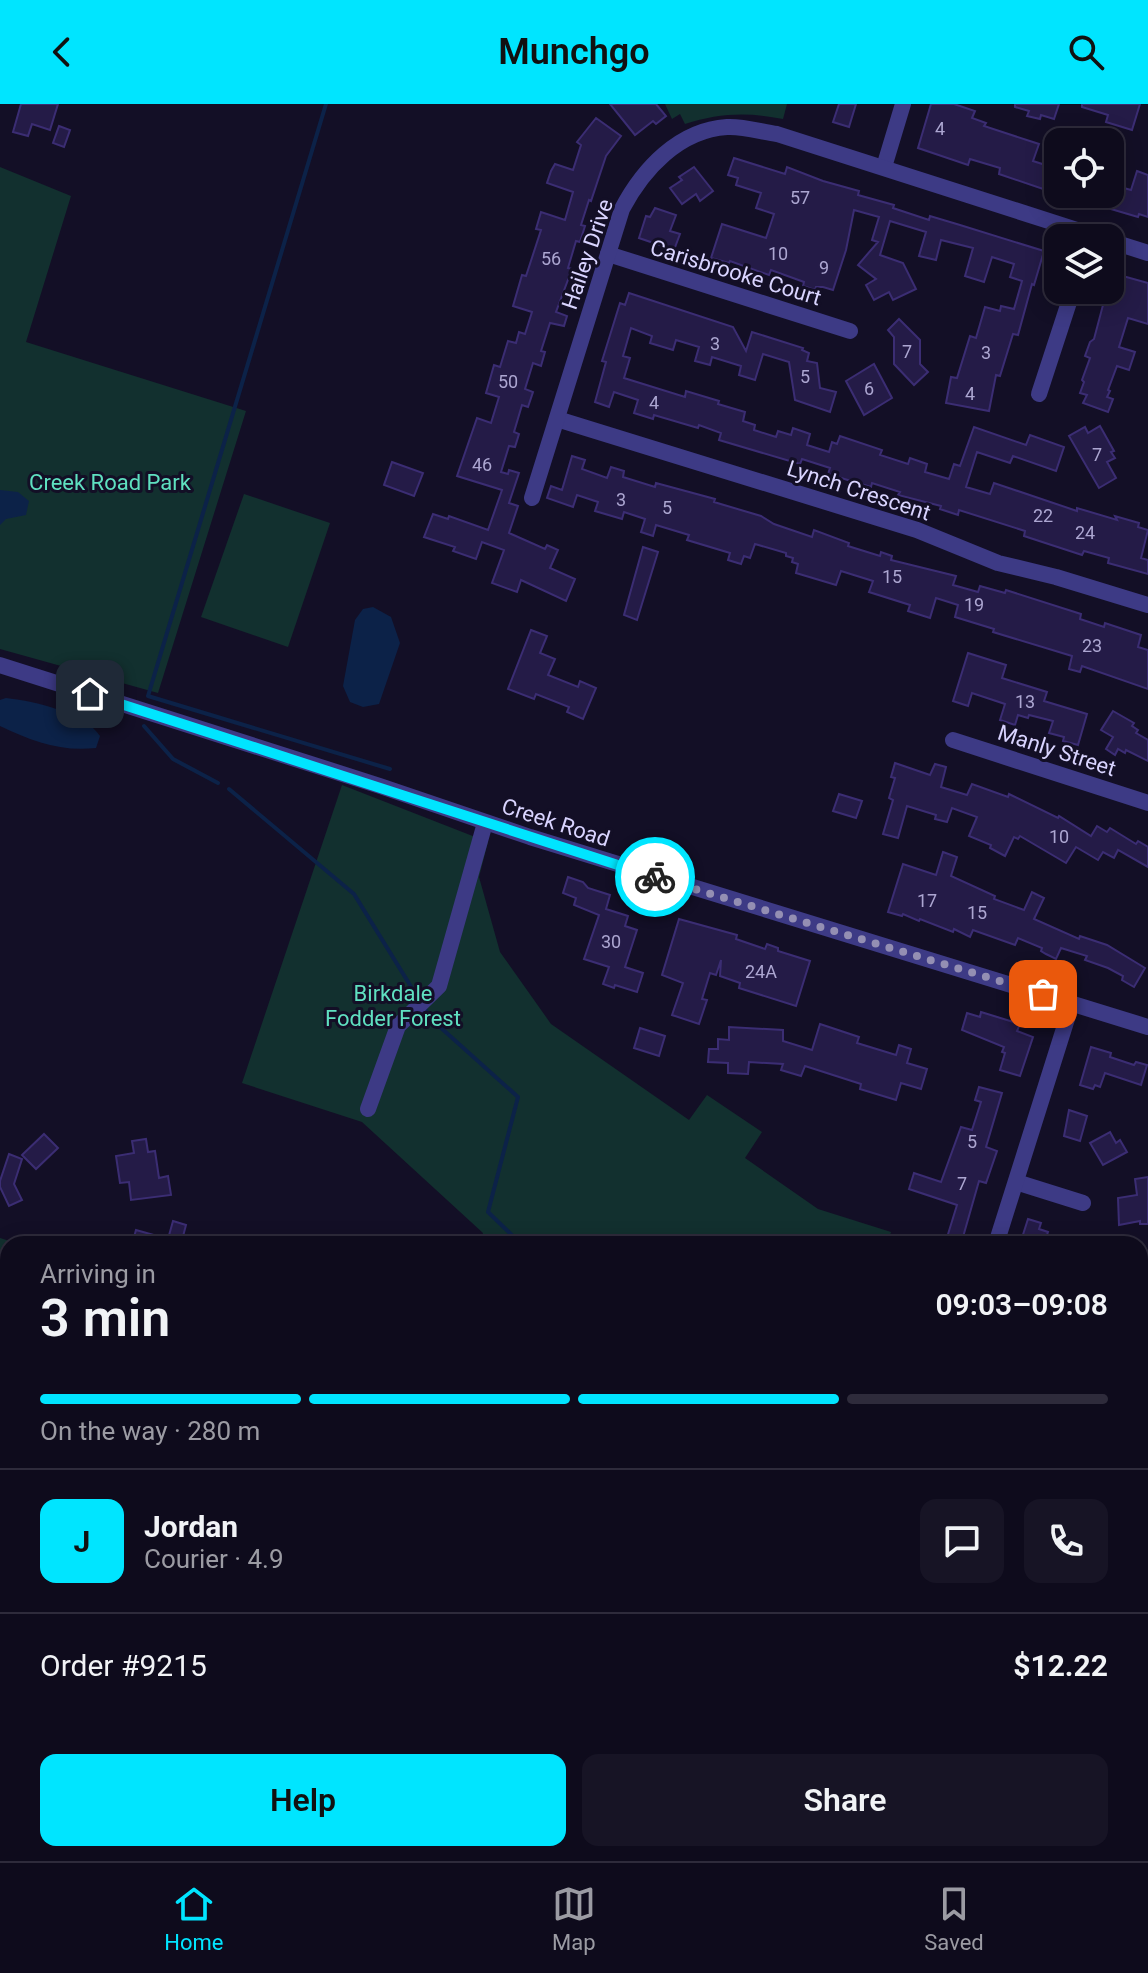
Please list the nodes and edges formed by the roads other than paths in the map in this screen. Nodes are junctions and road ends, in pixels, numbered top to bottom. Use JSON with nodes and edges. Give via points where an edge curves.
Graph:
{"nodes":[{"id":1,"x":903,"y":104,"type":"edge"},
{"id":2,"x":884,"y":167,"type":"junction"},
{"id":3,"x":1055,"y":224,"type":"edge"},
{"id":4,"x":1124,"y":245,"type":"edge"},
{"id":5,"x":1148,"y":253,"type":"edge"},
{"id":6,"x":608,"y":254,"type":"junction"},
{"id":7,"x":1068,"y":304,"type":"edge"},
{"id":8,"x":850,"y":331,"type":"dead end"},
{"id":9,"x":1039,"y":394,"type":"dead end"},
{"id":10,"x":557,"y":419,"type":"junction"},
{"id":11,"x":532,"y":498,"type":"dead end"},
{"id":12,"x":1148,"y":605,"type":"edge"},
{"id":13,"x":0,"y":665,"type":"edge"},
{"id":14,"x":953,"y":740,"type":"dead end"},
{"id":15,"x":1148,"y":803,"type":"edge"},
{"id":16,"x":485,"y":823,"type":"junction"},
{"id":17,"x":1072,"y":1003,"type":"junction"},
{"id":18,"x":1148,"y":1027,"type":"edge"},
{"id":19,"x":368,"y":1109,"type":"dead end"},
{"id":20,"x":1016,"y":1182,"type":"junction"},
{"id":21,"x":1083,"y":1203,"type":"dead end"},
{"id":22,"x":999,"y":1236,"type":"edge"}],
"edges":[{"from":1,"to":2,"type":"street"},
{"from":2,"to":3,"type":"street","name":"Hailey Drive"},
{"from":2,"to":6,"type":"street","name":"Hailey Drive","via":[[777,134],[727,127],[683,139],[634,187]]},
{"from":4,"to":5,"type":"street"},
{"from":6,"to":8,"type":"street","name":"Carisbrooke Court"},
{"from":6,"to":10,"type":"street","name":"Hailey Drive"},
{"from":7,"to":9,"type":"street"},
{"from":10,"to":11,"type":"street","name":"Hailey Drive"},
{"from":10,"to":12,"type":"street","name":"Lynch Crescent","via":[[917,530],[998,563]]},
{"from":13,"to":16,"type":"street","name":"Creek Road"},
{"from":14,"to":15,"type":"street","name":"Manly Street"},
{"from":16,"to":17,"type":"street","name":"Creek Road"},
{"from":16,"to":19,"type":"street","via":[[439,986],[398,1026]]},
{"from":17,"to":18,"type":"street","name":"Creek Road"},
{"from":17,"to":20,"type":"street"},
{"from":20,"to":21,"type":"street"},
{"from":20,"to":22,"type":"street"}]}
